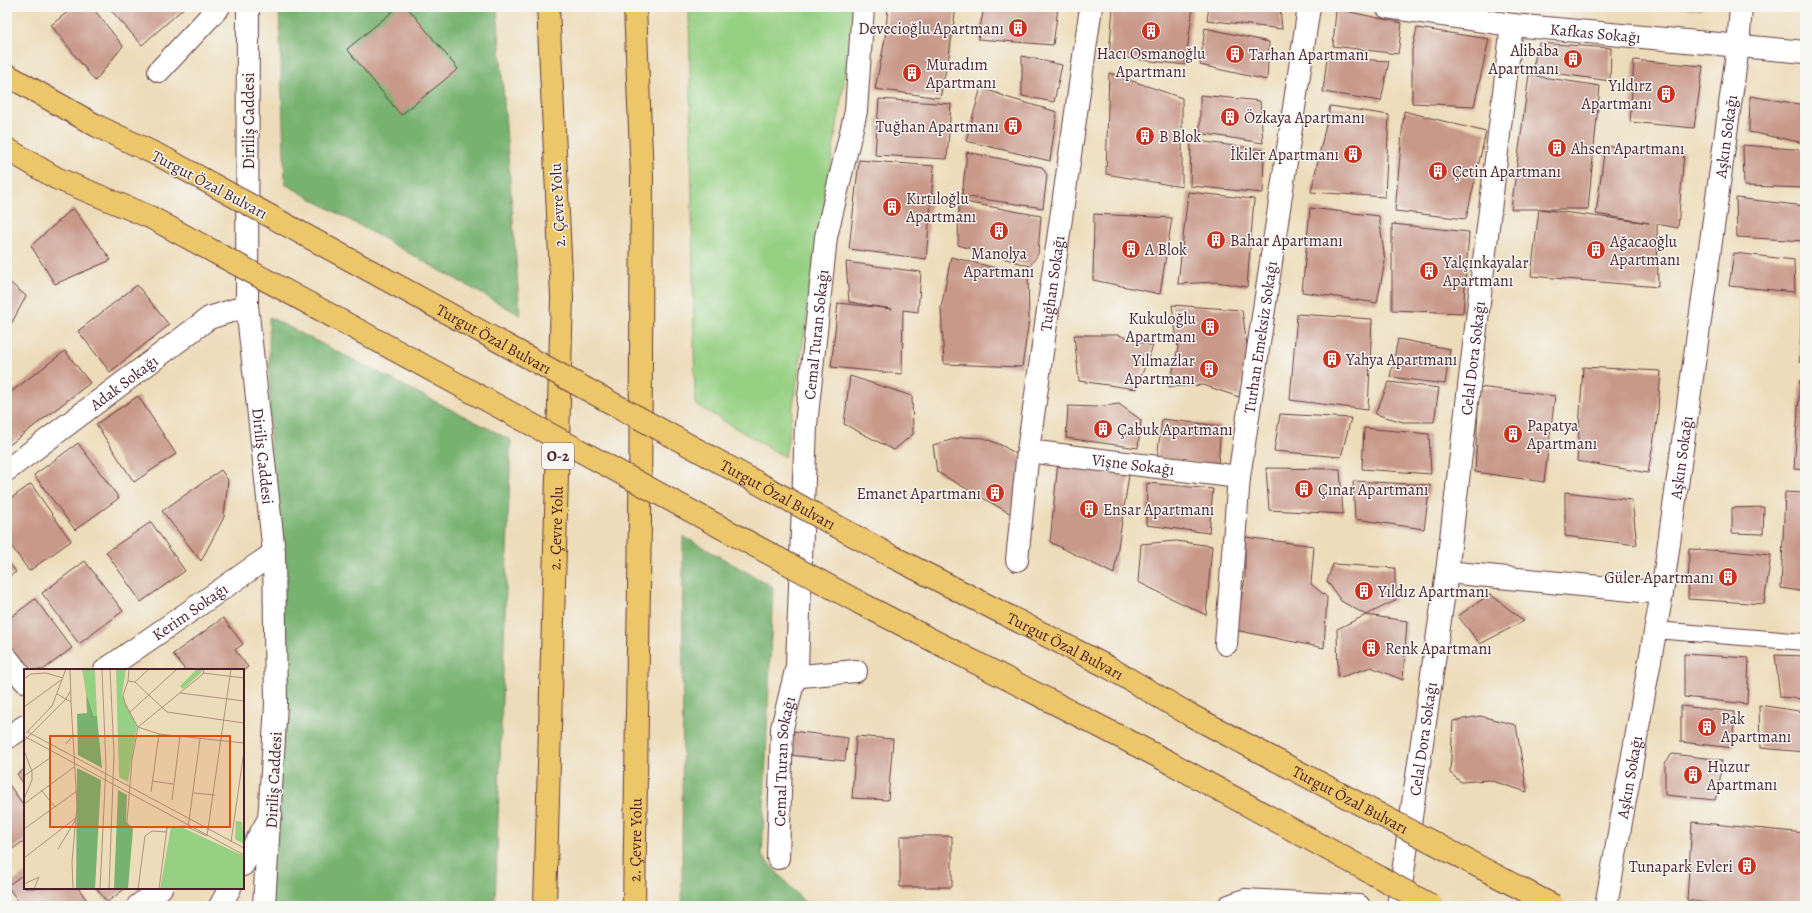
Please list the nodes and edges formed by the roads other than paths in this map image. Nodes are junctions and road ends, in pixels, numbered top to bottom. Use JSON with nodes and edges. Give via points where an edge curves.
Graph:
{"nodes":[{"id":1,"x":219,"y":7,"type":"edge"},
{"id":2,"x":248,"y":7,"type":"edge"},
{"id":3,"x":548,"y":7,"type":"edge"},
{"id":4,"x":635,"y":7,"type":"edge"},
{"id":5,"x":863,"y":7,"type":"edge"},
{"id":6,"x":1091,"y":7,"type":"edge"},
{"id":7,"x":1309,"y":7,"type":"edge"},
{"id":8,"x":1387,"y":7,"type":"edge"},
{"id":9,"x":1741,"y":7,"type":"edge"},
{"id":10,"x":1512,"y":25,"type":"junction"},
{"id":11,"x":1738,"y":47,"type":"junction"},
{"id":12,"x":1805,"y":52,"type":"edge"},
{"id":13,"x":159,"y":71,"type":"dead end"},
{"id":14,"x":7,"y":75,"type":"edge"},
{"id":15,"x":7,"y":149,"type":"edge"},
{"id":16,"x":247,"y":306,"type":"junction"},
{"id":17,"x":1028,"y":451,"type":"junction"},
{"id":18,"x":7,"y":470,"type":"edge"},
{"id":19,"x":1239,"y":477,"type":"junction"},
{"id":20,"x":274,"y":553,"type":"junction"},
{"id":21,"x":1017,"y":560,"type":"dead end"},
{"id":22,"x":1447,"y":572,"type":"junction"},
{"id":23,"x":1662,"y":593,"type":"junction"},
{"id":24,"x":1655,"y":630,"type":"junction"},
{"id":25,"x":1805,"y":642,"type":"edge"},
{"id":26,"x":1226,"y":644,"type":"dead end"},
{"id":27,"x":7,"y":658,"type":"edge"},
{"id":28,"x":797,"y":666,"type":"junction"},
{"id":29,"x":106,"y":669,"type":"edge"},
{"id":30,"x":856,"y":671,"type":"dead end"},
{"id":31,"x":24,"y":680,"type":"edge"},
{"id":32,"x":24,"y":727,"type":"edge"},
{"id":33,"x":7,"y":738,"type":"edge"},
{"id":34,"x":271,"y":815,"type":"junction"},
{"id":35,"x":244,"y":831,"type":"edge"},
{"id":36,"x":778,"y":858,"type":"dead end"},
{"id":37,"x":244,"y":863,"type":"edge"},
{"id":38,"x":159,"y":889,"type":"edge"},
{"id":39,"x":229,"y":889,"type":"edge"},
{"id":40,"x":138,"y":906,"type":"edge"},
{"id":41,"x":220,"y":906,"type":"edge"},
{"id":42,"x":264,"y":906,"type":"edge"},
{"id":43,"x":545,"y":906,"type":"edge"},
{"id":44,"x":634,"y":906,"type":"edge"},
{"id":45,"x":1229,"y":906,"type":"edge"},
{"id":46,"x":1359,"y":906,"type":"edge"},
{"id":47,"x":1398,"y":906,"type":"edge"},
{"id":48,"x":1432,"y":906,"type":"edge"},
{"id":49,"x":1554,"y":906,"type":"edge"},
{"id":50,"x":1606,"y":906,"type":"edge"}],
"edges":[{"from":1,"to":13,"type":"street"},
{"from":2,"to":16,"type":"street","name":"Diriliş Caddesi"},
{"from":3,"to":43,"type":"main road","name":"2. Çevre Yolu","number":"O-2","via":[[562,297]]},
{"from":4,"to":44,"type":"main road","name":"2. Çevre Yolu","via":[[642,192]]},
{"from":5,"to":28,"type":"street","name":"Cemal Turan Sokağı","via":[[856,111],[826,237],[806,425]]},
{"from":6,"to":17,"type":"street","name":"Tuğhan Sokağı"},
{"from":7,"to":19,"type":"street","name":"Turhan Emeksiz Sokağı"},
{"from":8,"to":10,"type":"street","name":"Kafkas Sokağı"},
{"from":9,"to":11,"type":"street","name":"Aşkın Sokağı"},
{"from":10,"to":11,"type":"street","name":"Kafkas Sokağı"},
{"from":10,"to":22,"type":"street","name":"Celal Dora Sokağı"},
{"from":11,"to":12,"type":"street","name":"Kafkas Sokağı"},
{"from":11,"to":23,"type":"street","name":"Aşkın Sokağı"},
{"from":14,"to":49,"type":"main road","name":"Turgut Özal Bulvarı","bridge":true,"via":[[97,126],[166,159],[893,557],[1108,667],[1192,716]]},
{"from":15,"to":48,"type":"main road","bridge":true,"via":[[56,178],[150,217],[862,604],[1167,761]]},
{"from":16,"to":18,"type":"street","name":"Adak Sokağı","via":[[208,318]]},
{"from":16,"to":20,"type":"street","name":"Diriliş Caddesi"},
{"from":17,"to":19,"type":"street","name":"Vişne Sokağı"},
{"from":17,"to":21,"type":"street","name":"Tuğhan Sokağı"},
{"from":19,"to":26,"type":"street","name":"Turhan Emeksiz Sokağı"},
{"from":20,"to":29,"type":"street","name":"Kerim Sokağı"},
{"from":20,"to":34,"type":"street","name":"Diriliş Caddesi","via":[[276,704]]},
{"from":22,"to":23,"type":"street"},
{"from":22,"to":47,"type":"street","name":"Celal Dora Sokağı"},
{"from":23,"to":24,"type":"street","name":"Aşkın Sokağı"},
{"from":24,"to":25,"type":"lane"},
{"from":24,"to":50,"type":"street","name":"Aşkın Sokağı"},
{"from":27,"to":31,"type":"street"},
{"from":28,"to":30,"type":"street","name":"Cemal Turan Sokağı","via":[[801,676]]},
{"from":28,"to":36,"type":"street","name":"Cemal Turan Sokağı","via":[[782,728]]},
{"from":32,"to":33,"type":"street"},
{"from":34,"to":35,"type":"street"},
{"from":34,"to":37,"type":"street"},
{"from":34,"to":42,"type":"street","name":"Diriliş Caddesi"},
{"from":38,"to":40,"type":"street"},
{"from":39,"to":41,"type":"street"},
{"from":45,"to":46,"type":"street","via":[[1245,900]]}]}
